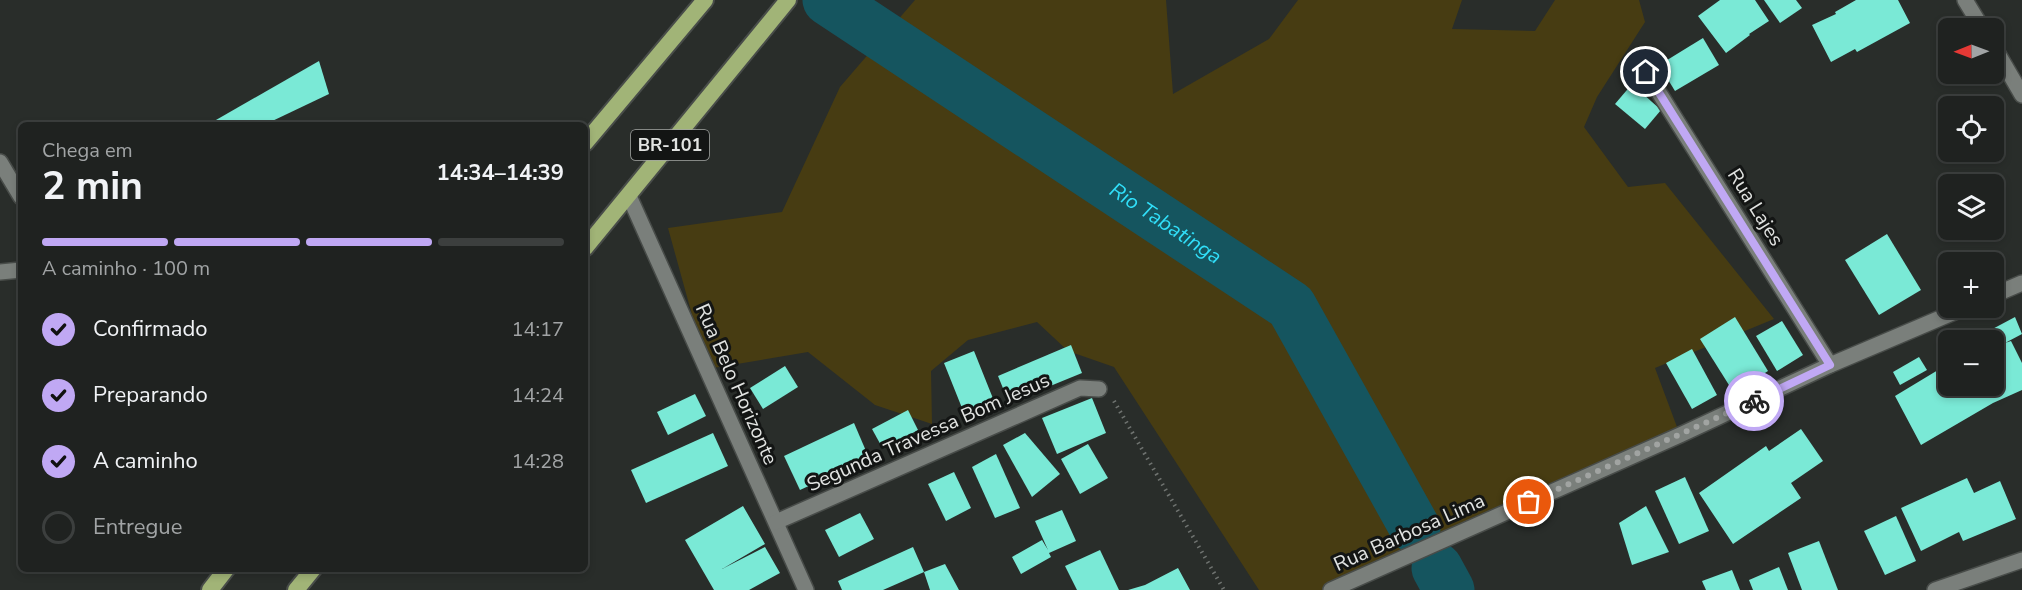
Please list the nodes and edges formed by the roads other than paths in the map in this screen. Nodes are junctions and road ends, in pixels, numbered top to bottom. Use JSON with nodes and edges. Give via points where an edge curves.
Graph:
{"nodes":[{"id":1,"x":788,"y":0,"type":"edge"},
{"id":2,"x":1965,"y":0,"type":"edge"},
{"id":3,"x":704,"y":2,"type":"edge"},
{"id":4,"x":1976,"y":18,"type":"edge"},
{"id":5,"x":2004,"y":64,"type":"edge"},
{"id":6,"x":1646,"y":72,"type":"dead end"},
{"id":7,"x":2022,"y":95,"type":"edge"},
{"id":8,"x":588,"y":139,"type":"edge"},
{"id":9,"x":0,"y":162,"type":"edge"},
{"id":10,"x":18,"y":192,"type":"edge"},
{"id":11,"x":629,"y":196,"type":"junction"},
{"id":12,"x":588,"y":244,"type":"edge"},
{"id":13,"x":18,"y":270,"type":"edge"},
{"id":14,"x":0,"y":272,"type":"edge"},
{"id":15,"x":2022,"y":283,"type":"edge"},
{"id":16,"x":2004,"y":291,"type":"edge"},
{"id":17,"x":1940,"y":318,"type":"edge"},
{"id":18,"x":1830,"y":365,"type":"junction"},
{"id":19,"x":1099,"y":388,"type":"road end"},
{"id":20,"x":776,"y":522,"type":"junction"},
{"id":21,"x":2022,"y":560,"type":"edge"},
{"id":22,"x":224,"y":572,"type":"edge"},
{"id":23,"x":311,"y":572,"type":"edge"},
{"id":24,"x":210,"y":590,"type":"edge"},
{"id":25,"x":296,"y":590,"type":"edge"},
{"id":26,"x":806,"y":590,"type":"edge"},
{"id":27,"x":1331,"y":590,"type":"edge"},
{"id":28,"x":1935,"y":590,"type":"edge"}],
"edges":[{"from":1,"to":11,"type":"highway","number":"BR-101"},
{"from":2,"to":4,"type":"street"},
{"from":3,"to":8,"type":"highway","number":"BR-101"},
{"from":5,"to":7,"type":"street"},
{"from":6,"to":18,"type":"street","name":"Rua Lajes"},
{"from":9,"to":10,"type":"street"},
{"from":11,"to":12,"type":"highway","number":"BR-101"},
{"from":11,"to":20,"type":"street","name":"Rua Belo Horizonte"},
{"from":13,"to":14,"type":"street"},
{"from":15,"to":16,"type":"street"},
{"from":17,"to":18,"type":"street","name":"Rua Barbosa Lima"},
{"from":18,"to":27,"type":"street","name":"Rua Barbosa Lima"},
{"from":19,"to":20,"type":"street","name":"Segunda Travessa Bom Jesus","via":[[1080,388]]},
{"from":20,"to":26,"type":"street","name":"Rua Belo Horizonte"},
{"from":21,"to":28,"type":"street"},
{"from":22,"to":24,"type":"highway"},
{"from":23,"to":25,"type":"highway"}]}
